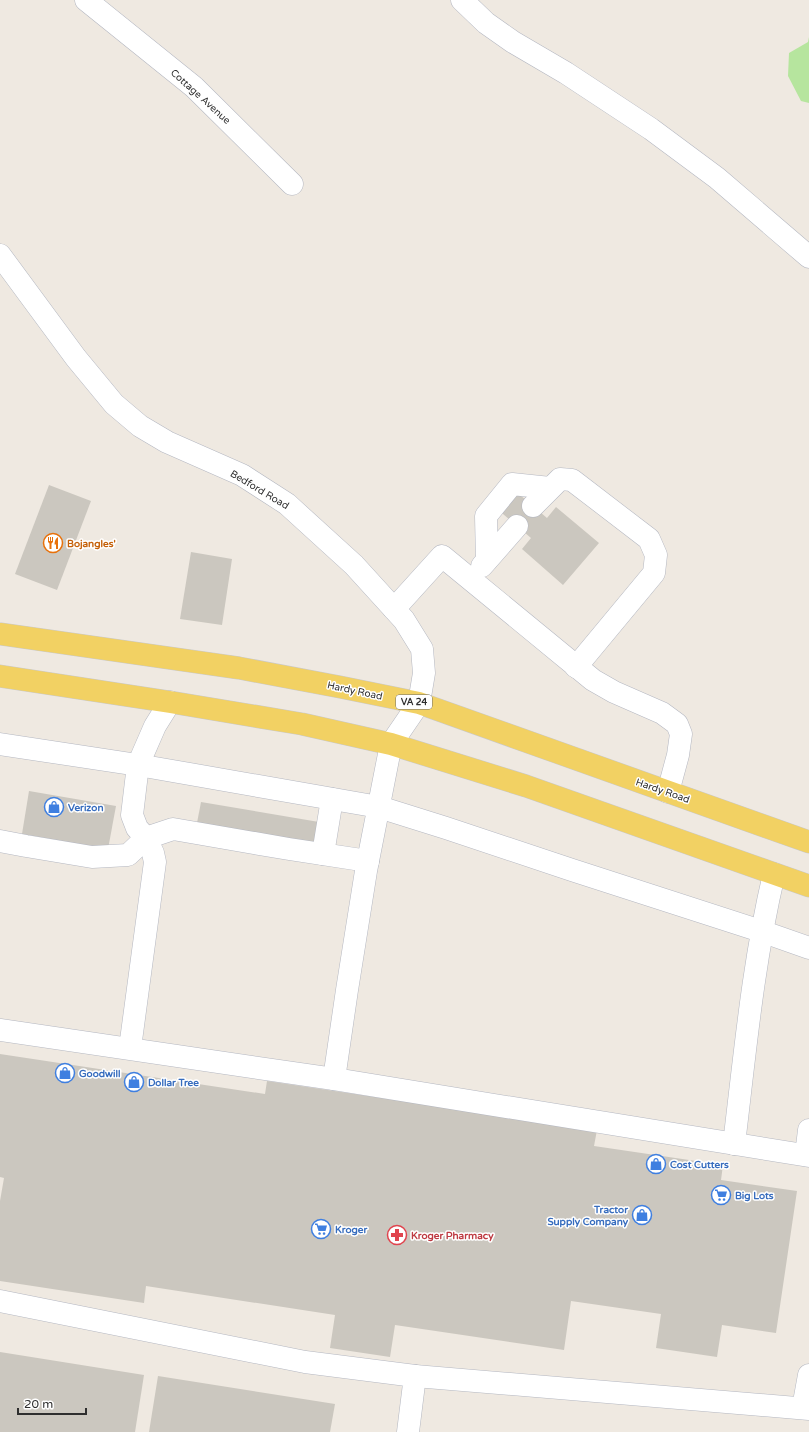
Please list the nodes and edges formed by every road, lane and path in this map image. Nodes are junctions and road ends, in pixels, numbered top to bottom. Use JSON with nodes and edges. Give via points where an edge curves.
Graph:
{"nodes":[{"id":1,"x":86,"y":0,"type":"edge"},
{"id":2,"x":462,"y":0,"type":"edge"},
{"id":3,"x":292,"y":184,"type":"dead end"},
{"id":4,"x":0,"y":255,"type":"edge"},
{"id":5,"x":809,"y":257,"type":"edge"},
{"id":6,"x":550,"y":488,"type":"junction"},
{"id":7,"x":534,"y":506,"type":"dead end"},
{"id":8,"x":517,"y":526,"type":"dead end"},
{"id":9,"x":487,"y":560,"type":"junction"},
{"id":10,"x":470,"y":580,"type":"junction"},
{"id":11,"x":394,"y":609,"type":"junction"},
{"id":12,"x":0,"y":634,"type":"edge"},
{"id":13,"x":576,"y":667,"type":"junction"},
{"id":14,"x":0,"y":676,"type":"edge"},
{"id":15,"x":170,"y":702,"type":"junction"},
{"id":16,"x":419,"y":703,"type":"junction"},
{"id":17,"x":0,"y":744,"type":"edge"},
{"id":18,"x":391,"y":744,"type":"junction"},
{"id":19,"x":138,"y":765,"type":"junction"},
{"id":20,"x":668,"y":792,"type":"junction"},
{"id":21,"x":332,"y":799,"type":"junction"},
{"id":22,"x":379,"y":807,"type":"junction"},
{"id":23,"x":146,"y":838,"type":"junction"},
{"id":24,"x":0,"y":840,"type":"edge"},
{"id":25,"x":809,"y":842,"type":"edge"},
{"id":26,"x":323,"y":854,"type":"junction"},
{"id":27,"x":368,"y":860,"type":"junction"},
{"id":28,"x":774,"y":874,"type":"junction"},
{"id":29,"x":809,"y":886,"type":"edge"},
{"id":30,"x":762,"y":931,"type":"junction"},
{"id":31,"x":809,"y":948,"type":"edge"},
{"id":32,"x":0,"y":1030,"type":"edge"},
{"id":33,"x":130,"y":1048,"type":"junction"},
{"id":34,"x":334,"y":1079,"type":"junction"},
{"id":35,"x":809,"y":1130,"type":"edge"},
{"id":36,"x":734,"y":1144,"type":"junction"},
{"id":37,"x":807,"y":1155,"type":"edge"},
{"id":38,"x":0,"y":1301,"type":"edge"},
{"id":39,"x":809,"y":1375,"type":"edge"},
{"id":40,"x":415,"y":1376,"type":"junction"},
{"id":41,"x":806,"y":1409,"type":"edge"},
{"id":42,"x":408,"y":1432,"type":"edge"}],
"edges":[{"from":1,"to":3,"type":"street","name":"Cottage Avenue","via":[[194,87]]},
{"from":2,"to":5,"type":"street","via":[[486,23],[513,42],[566,72],[651,129],[717,178]]},
{"from":4,"to":11,"type":"street","name":"Bedford Road","via":[[76,358],[114,404],[140,426],[167,442],[242,475],[287,504],[354,564]]},
{"from":6,"to":7,"type":"street"},
{"from":6,"to":9,"type":"street","via":[[512,484],[486,516]]},
{"from":6,"to":13,"type":"street","via":[[560,479],[572,480],[649,539],[656,555],[654,573]]},
{"from":8,"to":9,"type":"street"},
{"from":9,"to":10,"type":"street"},
{"from":10,"to":11,"type":"street","via":[[442,556]]},
{"from":10,"to":13,"type":"street"},
{"from":11,"to":16,"type":"street","name":"Bedford Road","via":[[422,649],[424,673]]},
{"from":12,"to":16,"type":"main road","name":"Hardy Road","number":"VA 24","via":[[240,668]]},
{"from":13,"to":20,"type":"street","via":[[598,683],[677,724],[681,734]]},
{"from":14,"to":15,"type":"main road"},
{"from":15,"to":18,"type":"main road","via":[[302,724]]},
{"from":15,"to":19,"type":"street"},
{"from":16,"to":18,"type":"street","name":"Bedford Road"},
{"from":16,"to":20,"type":"main road","name":"Hardy Road","number":"VA 24"},
{"from":17,"to":19,"type":"street"},
{"from":18,"to":22,"type":"street"},
{"from":18,"to":28,"type":"main road","via":[[526,786]]},
{"from":19,"to":21,"type":"street"},
{"from":19,"to":23,"type":"street","via":[[132,815],[137,828]]},
{"from":20,"to":25,"type":"main road","name":"Hardy Road","number":"VA 24"},
{"from":21,"to":22,"type":"street"},
{"from":21,"to":26,"type":"street"},
{"from":22,"to":27,"type":"street"},
{"from":22,"to":30,"type":"street"},
{"from":23,"to":24,"type":"street","via":[[128,855],[92,857]]},
{"from":23,"to":26,"type":"street","via":[[173,829]]},
{"from":23,"to":33,"type":"street","via":[[154,853],[155,862]]},
{"from":26,"to":27,"type":"street"},
{"from":27,"to":34,"type":"street"},
{"from":28,"to":29,"type":"main road"},
{"from":28,"to":30,"type":"street"},
{"from":30,"to":31,"type":"street"},
{"from":30,"to":36,"type":"street"},
{"from":32,"to":33,"type":"street"},
{"from":33,"to":34,"type":"street"},
{"from":34,"to":36,"type":"street"},
{"from":35,"to":37,"type":"street"},
{"from":36,"to":37,"type":"street"},
{"from":38,"to":40,"type":"street","via":[[305,1362]]},
{"from":39,"to":41,"type":"street"},
{"from":40,"to":41,"type":"street"},
{"from":40,"to":42,"type":"street"}]}
